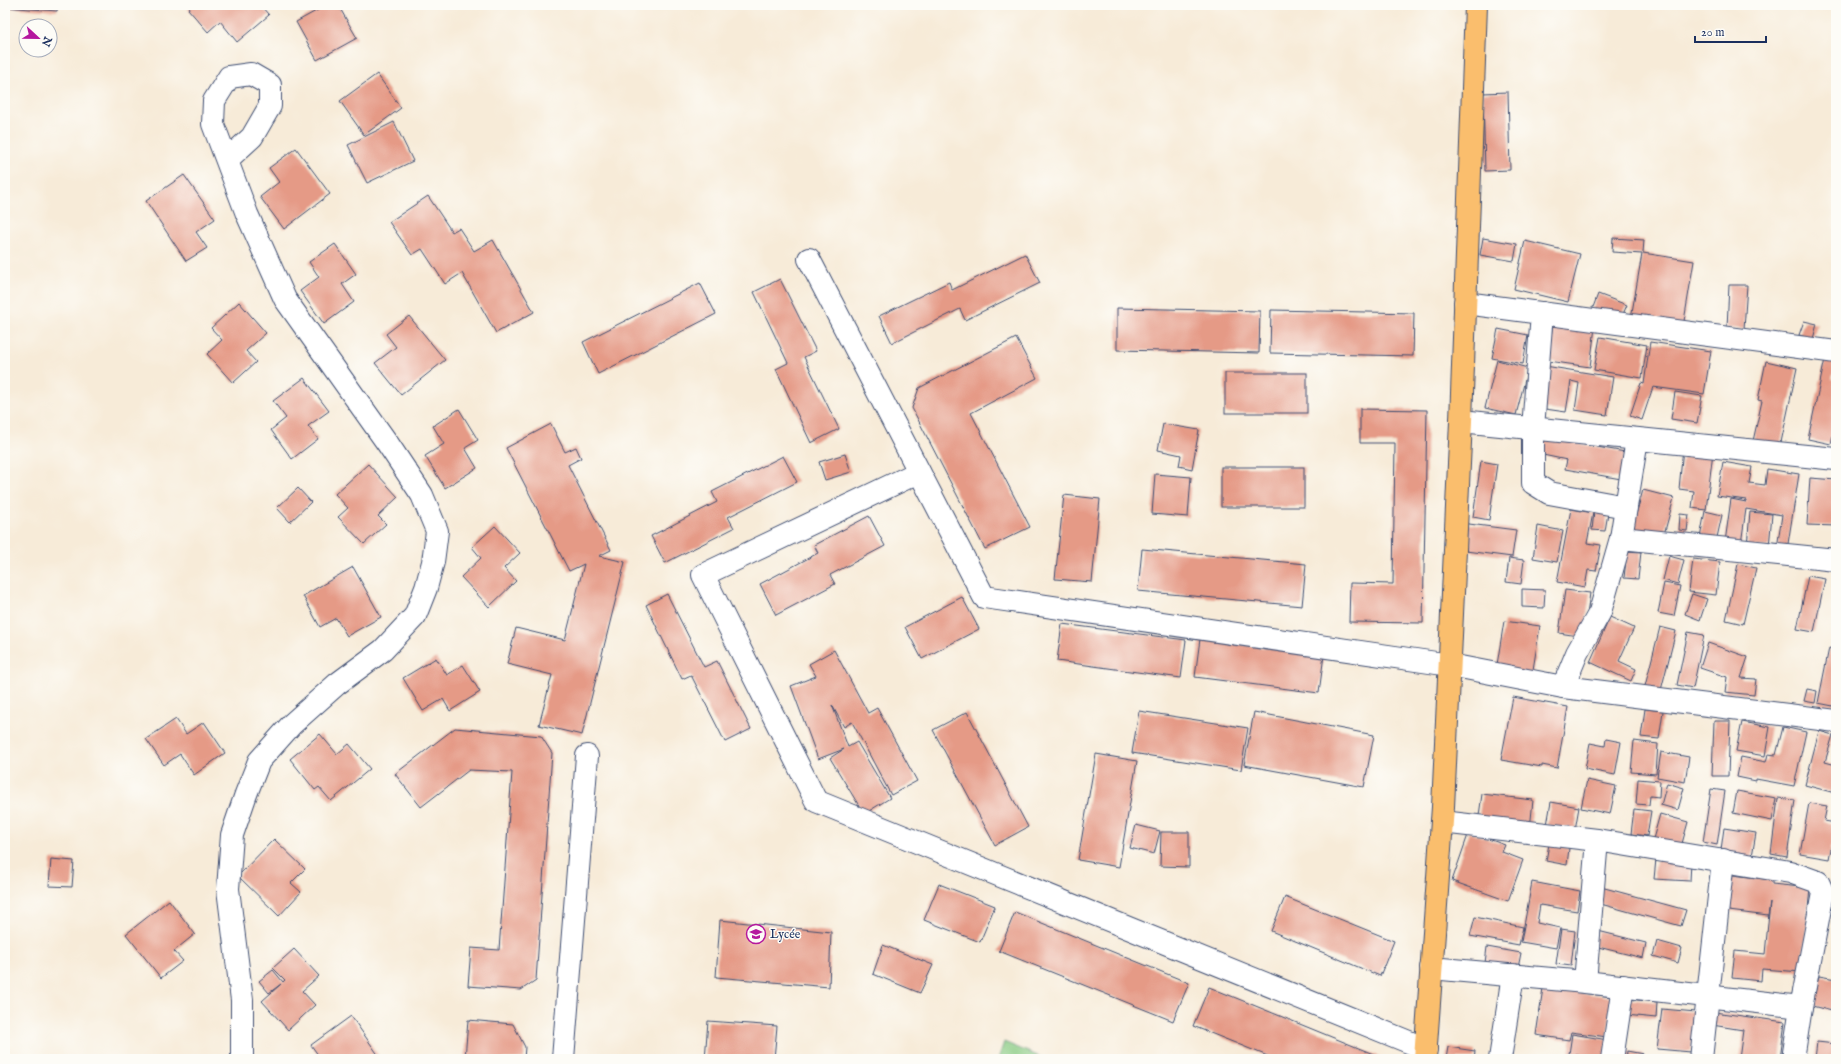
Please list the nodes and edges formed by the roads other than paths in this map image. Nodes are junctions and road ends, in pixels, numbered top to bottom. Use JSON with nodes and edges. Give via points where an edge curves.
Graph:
{"nodes":[{"id":1,"x":1476,"y":5,"type":"edge"},
{"id":2,"x":228,"y":159,"type":"dead end"},
{"id":3,"x":809,"y":259,"type":"dead end"},
{"id":4,"x":1466,"y":303,"type":"junction"},
{"id":5,"x":1542,"y":313,"type":"junction"},
{"id":6,"x":1836,"y":352,"type":"edge"},
{"id":7,"x":1461,"y":421,"type":"junction"},
{"id":8,"x":1533,"y":428,"type":"junction"},
{"id":9,"x":1637,"y":439,"type":"junction"},
{"id":10,"x":1836,"y":459,"type":"edge"},
{"id":11,"x":919,"y":472,"type":"junction"},
{"id":12,"x":1626,"y":507,"type":"junction"},
{"id":13,"x":1621,"y":538,"type":"junction"},
{"id":14,"x":1836,"y":560,"type":"edge"},
{"id":15,"x":1450,"y":665,"type":"junction"},
{"id":16,"x":1563,"y":687,"type":"junction"},
{"id":17,"x":1836,"y":721,"type":"edge"},
{"id":18,"x":587,"y":756,"type":"dead end"},
{"id":19,"x":1442,"y":822,"type":"junction"},
{"id":20,"x":1597,"y":840,"type":"junction"},
{"id":21,"x":1723,"y":860,"type":"junction"},
{"id":22,"x":1431,"y":968,"type":"junction"},
{"id":23,"x":1513,"y":975,"type":"junction"},
{"id":24,"x":1585,"y":982,"type":"junction"},
{"id":25,"x":1623,"y":986,"type":"junction"},
{"id":26,"x":1709,"y":997,"type":"junction"},
{"id":27,"x":1801,"y":1007,"type":"junction"},
{"id":28,"x":1425,"y":1054,"type":"edge"},
{"id":29,"x":242,"y":1059,"type":"edge"},
{"id":30,"x":564,"y":1059,"type":"edge"},
{"id":31,"x":1500,"y":1059,"type":"edge"},
{"id":32,"x":1612,"y":1059,"type":"edge"},
{"id":33,"x":1701,"y":1059,"type":"edge"},
{"id":34,"x":1793,"y":1059,"type":"edge"}],
"edges":[{"from":1,"to":4,"type":"main road"},
{"from":2,"to":29,"type":"street","via":[[247,214],[286,299],[422,496],[437,531],[426,588],[414,616],[383,650],[337,684],[292,724],[259,761],[246,794],[232,835],[228,889],[242,1000]]},
{"from":3,"to":11,"type":"street"},
{"from":4,"to":5,"type":"street"},
{"from":4,"to":7,"type":"main road"},
{"from":5,"to":6,"type":"street"},
{"from":5,"to":8,"type":"street"},
{"from":7,"to":8,"type":"street"},
{"from":7,"to":15,"type":"main road"},
{"from":8,"to":9,"type":"street"},
{"from":8,"to":12,"type":"street","via":[[1534,482],[1549,492]]},
{"from":9,"to":10,"type":"street"},
{"from":9,"to":12,"type":"street"},
{"from":11,"to":15,"type":"street","via":[[984,597]]},
{"from":11,"to":28,"type":"street","via":[[703,575],[816,800]]},
{"from":12,"to":13,"type":"street"},
{"from":13,"to":14,"type":"street"},
{"from":13,"to":16,"type":"street","via":[[1600,612],[1577,653]]},
{"from":15,"to":16,"type":"street"},
{"from":15,"to":19,"type":"main road"},
{"from":16,"to":17,"type":"street"},
{"from":18,"to":30,"type":"street"},
{"from":19,"to":20,"type":"street"},
{"from":19,"to":22,"type":"main road"},
{"from":20,"to":21,"type":"street"},
{"from":20,"to":24,"type":"street"},
{"from":21,"to":26,"type":"street"},
{"from":21,"to":27,"type":"street","via":[[1790,872],[1818,882],[1823,893]]},
{"from":22,"to":23,"type":"street"},
{"from":22,"to":28,"type":"main road"},
{"from":23,"to":24,"type":"street"},
{"from":23,"to":31,"type":"street"},
{"from":24,"to":25,"type":"street"},
{"from":25,"to":26,"type":"street"},
{"from":25,"to":32,"type":"street"},
{"from":26,"to":27,"type":"street"},
{"from":26,"to":33,"type":"street"},
{"from":27,"to":34,"type":"street"}]}
